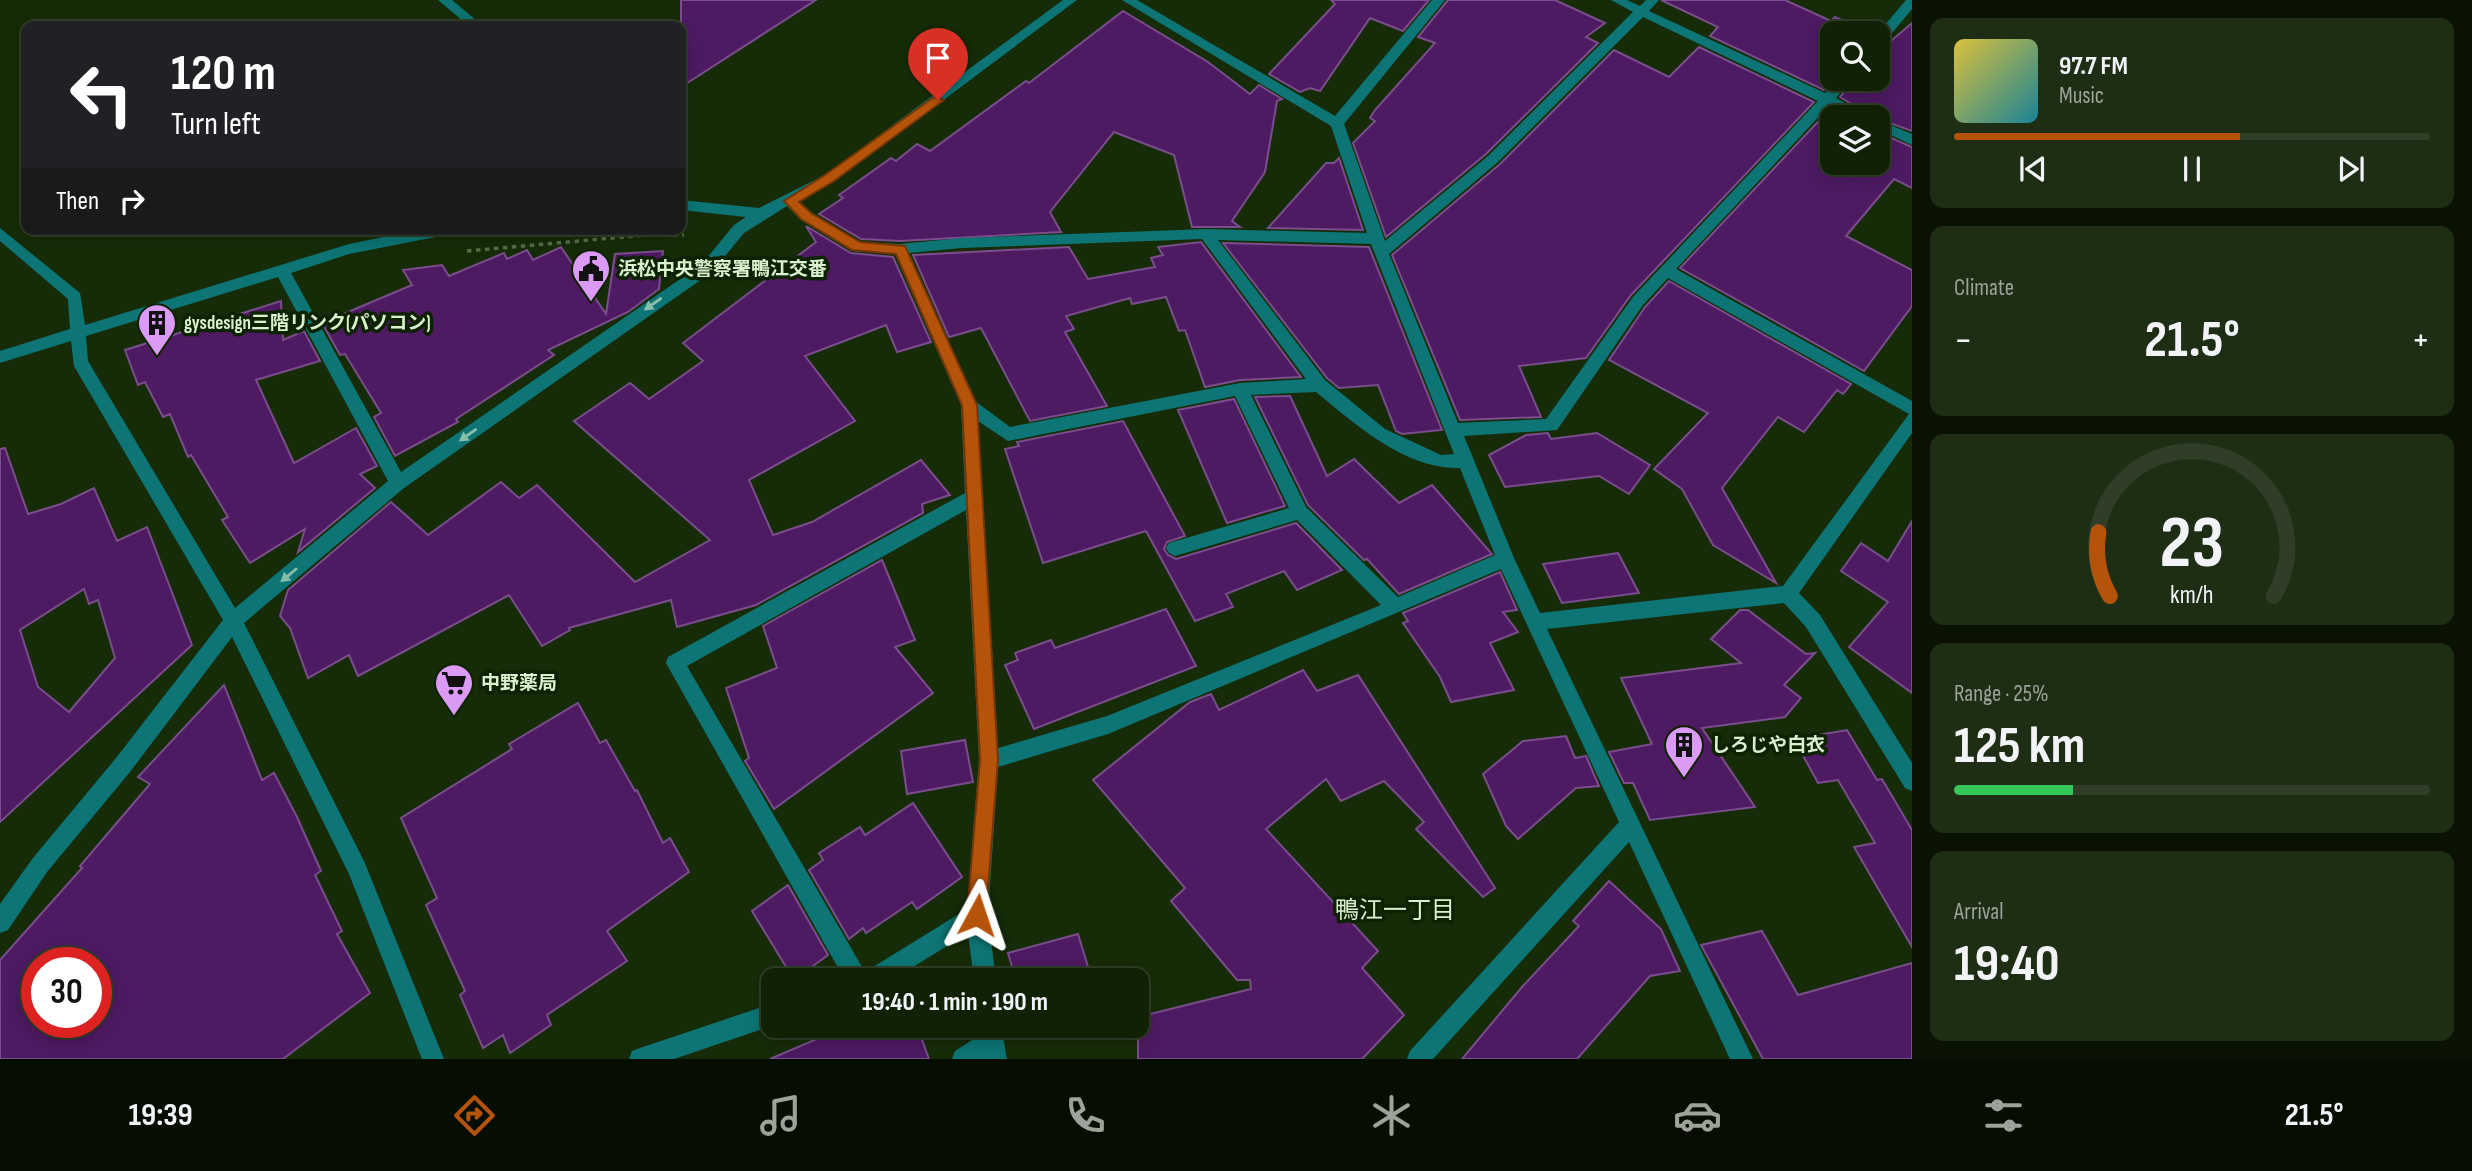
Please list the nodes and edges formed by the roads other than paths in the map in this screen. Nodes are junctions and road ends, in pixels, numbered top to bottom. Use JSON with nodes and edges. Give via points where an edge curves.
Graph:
{"nodes":[{"id":1,"x":444,"y":0,"type":"edge"},
{"id":2,"x":1071,"y":0,"type":"edge"},
{"id":3,"x":1128,"y":0,"type":"edge"},
{"id":4,"x":1439,"y":0,"type":"edge"},
{"id":5,"x":1617,"y":0,"type":"edge"},
{"id":6,"x":1653,"y":0,"type":"edge"},
{"id":7,"x":1912,"y":1,"type":"edge"},
{"id":8,"x":1641,"y":11,"type":"junction"},
{"id":9,"x":471,"y":21,"type":"edge"},
{"id":10,"x":1890,"y":27,"type":"edge"},
{"id":11,"x":1835,"y":91,"type":"edge"},
{"id":12,"x":1827,"y":100,"type":"junction"},
{"id":13,"x":1838,"y":105,"type":"edge"},
{"id":14,"x":1337,"y":123,"type":"junction"},
{"id":15,"x":1890,"y":130,"type":"edge"},
{"id":16,"x":1912,"y":140,"type":"edge"},
{"id":17,"x":790,"y":201,"type":"junction"},
{"id":18,"x":686,"y":206,"type":"edge"},
{"id":19,"x":761,"y":213,"type":"junction"},
{"id":20,"x":0,"y":233,"type":"edge"},
{"id":21,"x":1206,"y":234,"type":"junction"},
{"id":22,"x":420,"y":235,"type":"edge"},
{"id":23,"x":1379,"y":246,"type":"junction"},
{"id":24,"x":900,"y":249,"type":"junction"},
{"id":25,"x":282,"y":270,"type":"junction"},
{"id":26,"x":1666,"y":270,"type":"junction"},
{"id":27,"x":78,"y":331,"type":"junction"},
{"id":28,"x":0,"y":356,"type":"edge"},
{"id":29,"x":1319,"y":385,"type":"junction"},
{"id":30,"x":1240,"y":389,"type":"junction"},
{"id":31,"x":969,"y":405,"type":"junction"},
{"id":32,"x":1912,"y":409,"type":"edge"},
{"id":33,"x":1912,"y":420,"type":"edge"},
{"id":34,"x":1451,"y":430,"type":"junction"},
{"id":35,"x":1466,"y":461,"type":"junction"},
{"id":36,"x":398,"y":484,"type":"junction"},
{"id":37,"x":972,"y":498,"type":"junction"},
{"id":38,"x":1300,"y":512,"type":"junction"},
{"id":39,"x":1175,"y":548,"type":"dead end"},
{"id":40,"x":1505,"y":559,"type":"junction"},
{"id":41,"x":1788,"y":594,"type":"junction"},
{"id":42,"x":1396,"y":607,"type":"junction"},
{"id":43,"x":233,"y":621,"type":"junction"},
{"id":44,"x":1534,"y":622,"type":"junction"},
{"id":45,"x":989,"y":760,"type":"junction"},
{"id":46,"x":1912,"y":780,"type":"edge"},
{"id":47,"x":1632,"y":823,"type":"junction"},
{"id":48,"x":977,"y":915,"type":"junction"},
{"id":49,"x":0,"y":922,"type":"edge"},
{"id":50,"x":850,"y":968,"type":"edge"},
{"id":51,"x":891,"y":968,"type":"edge"},
{"id":52,"x":984,"y":968,"type":"edge"},
{"id":53,"x":761,"y":1018,"type":"edge"},
{"id":54,"x":993,"y":1042,"type":"edge"},
{"id":55,"x":433,"y":1059,"type":"edge"},
{"id":56,"x":640,"y":1059,"type":"edge"},
{"id":57,"x":963,"y":1059,"type":"edge"},
{"id":58,"x":1418,"y":1059,"type":"edge"},
{"id":59,"x":1742,"y":1059,"type":"edge"}],
"edges":[{"from":1,"to":9,"type":"street"},
{"from":2,"to":17,"type":"street","via":[[830,178]]},
{"from":3,"to":14,"type":"street"},
{"from":4,"to":14,"type":"street"},
{"from":5,"to":8,"type":"street"},
{"from":6,"to":8,"type":"street"},
{"from":7,"to":10,"type":"street"},
{"from":8,"to":12,"type":"street"},
{"from":8,"to":23,"type":"street","via":[[1493,159]]},
{"from":11,"to":12,"type":"street"},
{"from":12,"to":13,"type":"street"},
{"from":12,"to":26,"type":"street"},
{"from":14,"to":23,"type":"street"},
{"from":15,"to":16,"type":"street"},
{"from":17,"to":19,"type":"street"},
{"from":17,"to":24,"type":"street","via":[[857,247]]},
{"from":18,"to":19,"type":"street"},
{"from":19,"to":36,"type":"street","one_way":true,"via":[[739,229],[707,268]]},
{"from":20,"to":27,"type":"street","via":[[75,297]]},
{"from":21,"to":23,"type":"street"},
{"from":21,"to":24,"type":"street"},
{"from":21,"to":29,"type":"street"},
{"from":22,"to":25,"type":"street","via":[[349,249]]},
{"from":23,"to":34,"type":"street"},
{"from":24,"to":31,"type":"street"},
{"from":25,"to":27,"type":"street"},
{"from":25,"to":36,"type":"street"},
{"from":26,"to":32,"type":"street"},
{"from":26,"to":34,"type":"street","via":[[1638,301],[1551,425]]},
{"from":27,"to":28,"type":"street"},
{"from":27,"to":43,"type":"street","via":[[80,362]]},
{"from":29,"to":30,"type":"street"},
{"from":29,"to":35,"type":"street","via":[[1379,434],[1440,462]]},
{"from":30,"to":31,"type":"street","via":[[1008,434]]},
{"from":30,"to":38,"type":"street"},
{"from":31,"to":37,"type":"street"},
{"from":33,"to":41,"type":"street"},
{"from":34,"to":35,"type":"street"},
{"from":35,"to":40,"type":"street"},
{"from":36,"to":43,"type":"street","one_way":true},
{"from":37,"to":45,"type":"street"},
{"from":37,"to":50,"type":"street","via":[[675,663]]},
{"from":38,"to":39,"type":"street"},
{"from":38,"to":42,"type":"street"},
{"from":40,"to":42,"type":"street"},
{"from":40,"to":44,"type":"street"},
{"from":41,"to":44,"type":"street"},
{"from":41,"to":46,"type":"street","via":[[1813,621]]},
{"from":42,"to":45,"type":"street","via":[[1108,725]]},
{"from":43,"to":49,"type":"street"},
{"from":43,"to":55,"type":"street","via":[[357,868]]},
{"from":44,"to":47,"type":"street"},
{"from":45,"to":48,"type":"street"},
{"from":47,"to":58,"type":"street"},
{"from":47,"to":59,"type":"street"},
{"from":48,"to":51,"type":"street"},
{"from":48,"to":52,"type":"street"},
{"from":53,"to":56,"type":"street"},
{"from":54,"to":57,"type":"street"}]}
